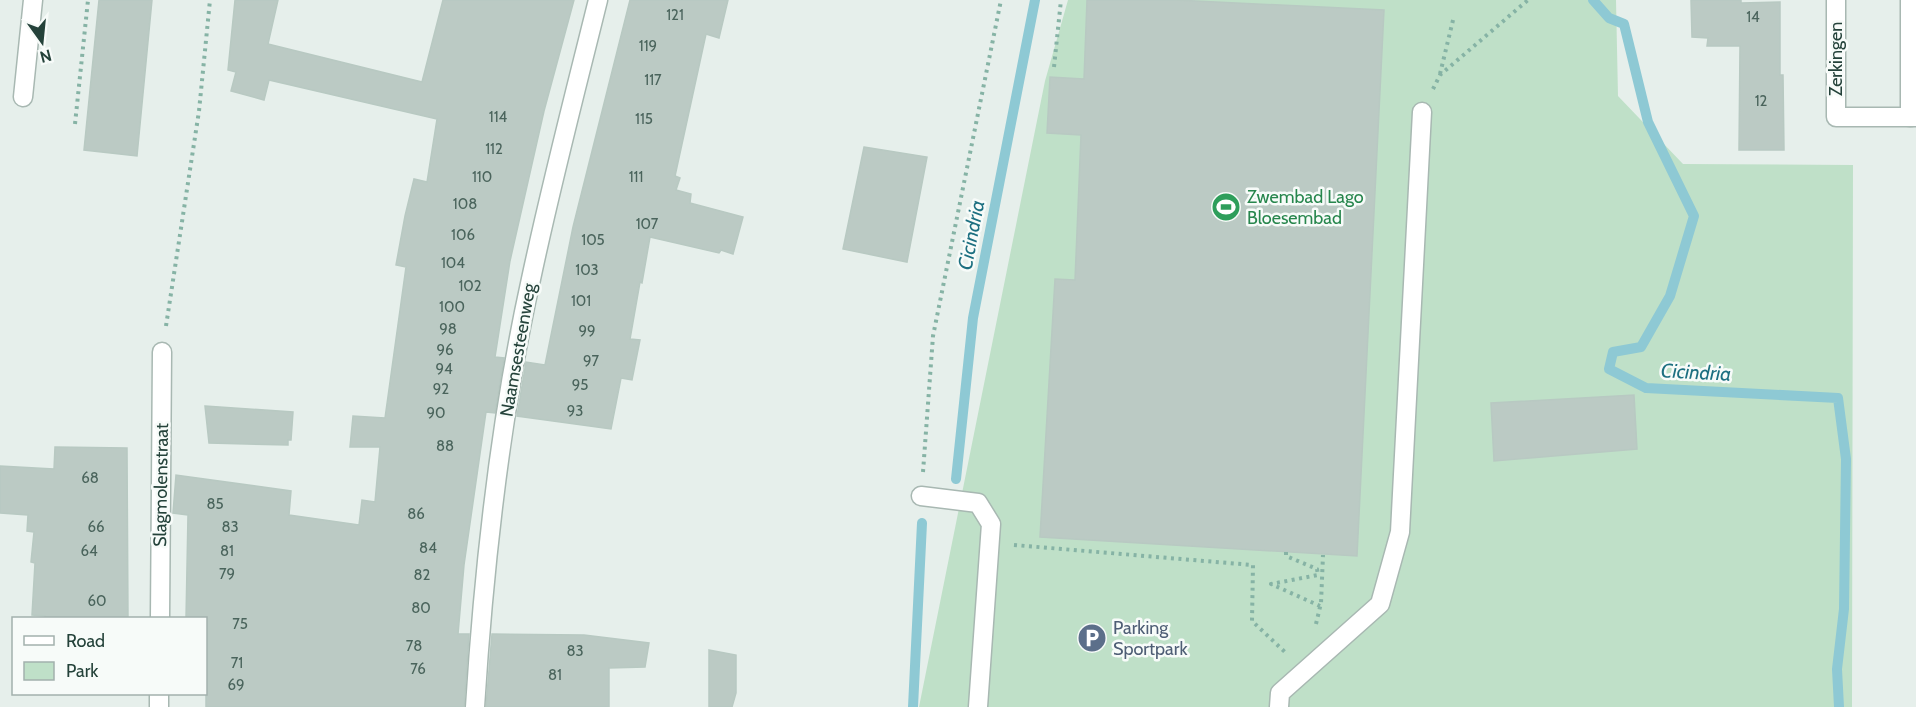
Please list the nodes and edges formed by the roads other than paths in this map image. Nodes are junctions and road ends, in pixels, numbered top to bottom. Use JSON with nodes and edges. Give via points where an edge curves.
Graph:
{"nodes":[{"id":1,"x":33,"y":0,"type":"edge"},
{"id":2,"x":598,"y":0,"type":"edge"},
{"id":3,"x":1836,"y":0,"type":"edge"},
{"id":4,"x":1910,"y":0,"type":"edge"},
{"id":5,"x":22,"y":97,"type":"dead end"},
{"id":6,"x":1422,"y":112,"type":"road end"},
{"id":7,"x":1913,"y":117,"type":"edge"},
{"id":8,"x":162,"y":352,"type":"road end"},
{"id":9,"x":921,"y":496,"type":"road end"},
{"id":10,"x":160,"y":617,"type":"edge"},
{"id":11,"x":475,"y":707,"type":"edge"},
{"id":12,"x":978,"y":707,"type":"edge"},
{"id":13,"x":1279,"y":707,"type":"edge"}],
"edges":[{"from":1,"to":5,"type":"street"},
{"from":2,"to":11,"type":"street","name":"Naamsesteenweg","via":[[531,280],[506,416],[487,558]]},
{"from":3,"to":7,"type":"street","name":"Zerkingen","via":[[1836,117]]},
{"from":4,"to":7,"type":"street","name":"Zerkingen"},
{"from":6,"to":13,"type":"street","via":[[1400,532],[1380,604],[1280,693]]},
{"from":8,"to":10,"type":"street","name":"Slagmolenstraat"},
{"from":9,"to":12,"type":"street","via":[[978,503],[991,524]]}]}
